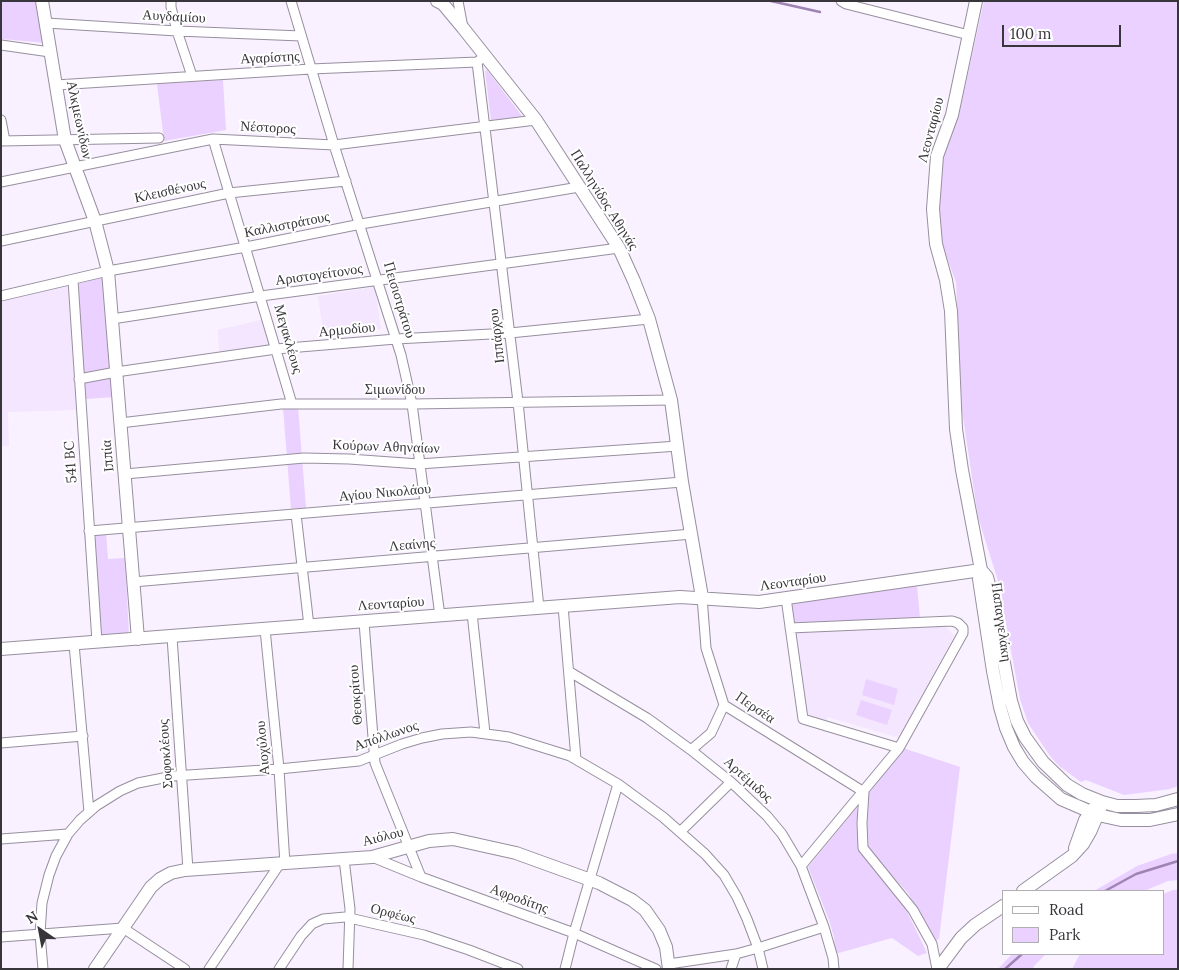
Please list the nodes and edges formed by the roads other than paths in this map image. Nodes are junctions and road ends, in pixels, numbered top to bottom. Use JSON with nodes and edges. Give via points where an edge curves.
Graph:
{"nodes":[{"id":1,"x":42,"y":1,"type":"edge"},
{"id":2,"x":171,"y":1,"type":"edge"},
{"id":3,"x":291,"y":1,"type":"edge"},
{"id":4,"x":437,"y":1,"type":"edge"},
{"id":5,"x":458,"y":1,"type":"edge"},
{"id":6,"x":841,"y":1,"type":"edge"},
{"id":7,"x":976,"y":1,"type":"edge"},
{"id":8,"x":46,"y":23,"type":"junction"},
{"id":9,"x":464,"y":28,"type":"junction"},
{"id":10,"x":178,"y":31,"type":"junction"},
{"id":11,"x":969,"y":35,"type":"junction"},
{"id":12,"x":301,"y":36,"type":"junction"},
{"id":13,"x":1,"y":45,"type":"edge"},
{"id":14,"x":50,"y":52,"type":"junction"},
{"id":15,"x":481,"y":59,"type":"junction"},
{"id":16,"x":311,"y":70,"type":"junction"},
{"id":17,"x":192,"y":76,"type":"junction"},
{"id":18,"x":56,"y":85,"type":"junction"},
{"id":19,"x":1,"y":120,"type":"edge"},
{"id":20,"x":536,"y":120,"type":"junction"},
{"id":21,"x":485,"y":126,"type":"junction"},
{"id":22,"x":160,"y":138,"type":"dead end"},
{"id":23,"x":213,"y":139,"type":"junction"},
{"id":24,"x":65,"y":140,"type":"junction"},
{"id":25,"x":3,"y":141,"type":"edge"},
{"id":26,"x":334,"y":145,"type":"junction"},
{"id":27,"x":74,"y":166,"type":"junction"},
{"id":28,"x":346,"y":181,"type":"junction"},
{"id":29,"x":1,"y":182,"type":"edge"},
{"id":30,"x":579,"y":187,"type":"junction"},
{"id":31,"x":229,"y":193,"type":"junction"},
{"id":32,"x":495,"y":202,"type":"junction"},
{"id":33,"x":95,"y":221,"type":"junction"},
{"id":34,"x":360,"y":224,"type":"junction"},
{"id":35,"x":1,"y":241,"type":"edge"},
{"id":36,"x":246,"y":247,"type":"junction"},
{"id":37,"x":619,"y":248,"type":"junction"},
{"id":38,"x":502,"y":264,"type":"junction"},
{"id":39,"x":108,"y":271,"type":"junction"},
{"id":40,"x":73,"y":280,"type":"junction"},
{"id":41,"x":378,"y":280,"type":"junction"},
{"id":42,"x":1,"y":296,"type":"edge"},
{"id":43,"x":261,"y":296,"type":"junction"},
{"id":44,"x":649,"y":319,"type":"junction"},
{"id":45,"x":112,"y":320,"type":"junction"},
{"id":46,"x":510,"y":333,"type":"junction"},
{"id":47,"x":396,"y":339,"type":"junction"},
{"id":48,"x":276,"y":349,"type":"junction"},
{"id":49,"x":116,"y":372,"type":"junction"},
{"id":50,"x":79,"y":379,"type":"junction"},
{"id":51,"x":671,"y":400,"type":"junction"},
{"id":52,"x":518,"y":402,"type":"junction"},
{"id":53,"x":292,"y":404,"type":"junction"},
{"id":54,"x":412,"y":404,"type":"junction"},
{"id":55,"x":120,"y":423,"type":"junction"},
{"id":56,"x":678,"y":446,"type":"junction"},
{"id":57,"x":524,"y":457,"type":"junction"},
{"id":58,"x":419,"y":464,"type":"junction"},
{"id":59,"x":124,"y":474,"type":"junction"},
{"id":60,"x":682,"y":482,"type":"junction"},
{"id":61,"x":527,"y":495,"type":"junction"},
{"id":62,"x":424,"y":503,"type":"junction"},
{"id":63,"x":296,"y":514,"type":"junction"},
{"id":64,"x":128,"y":527,"type":"junction"},
{"id":65,"x":89,"y":531,"type":"junction"},
{"id":66,"x":692,"y":534,"type":"junction"},
{"id":67,"x":533,"y":548,"type":"junction"},
{"id":68,"x":432,"y":557,"type":"junction"},
{"id":69,"x":302,"y":568,"type":"junction"},
{"id":70,"x":981,"y":570,"type":"junction"},
{"id":71,"x":133,"y":582,"type":"junction"},
{"id":72,"x":702,"y":597,"type":"junction"},
{"id":73,"x":786,"y":598,"type":"junction"},
{"id":74,"x":564,"y":606,"type":"junction"},
{"id":75,"x":540,"y":608,"type":"junction"},
{"id":76,"x":472,"y":613,"type":"junction"},
{"id":77,"x":440,"y":616,"type":"junction"},
{"id":78,"x":364,"y":622,"type":"junction"},
{"id":79,"x":309,"y":626,"type":"junction"},
{"id":80,"x":790,"y":628,"type":"junction"},
{"id":81,"x":264,"y":629,"type":"junction"},
{"id":82,"x":172,"y":637,"type":"junction"},
{"id":83,"x":138,"y":639,"type":"junction"},
{"id":84,"x":97,"y":642,"type":"junction"},
{"id":85,"x":74,"y":644,"type":"junction"},
{"id":86,"x":1,"y":649,"type":"edge"},
{"id":87,"x":570,"y":672,"type":"junction"},
{"id":88,"x":724,"y":705,"type":"junction"},
{"id":89,"x":485,"y":733,"type":"junction"},
{"id":90,"x":83,"y":736,"type":"junction"},
{"id":91,"x":1,"y":742,"type":"edge"},
{"id":92,"x":899,"y":748,"type":"junction"},
{"id":93,"x":691,"y":750,"type":"junction"},
{"id":94,"x":374,"y":756,"type":"junction"},
{"id":95,"x":576,"y":759,"type":"junction"},
{"id":96,"x":279,"y":769,"type":"junction"},
{"id":97,"x":181,"y":775,"type":"junction"},
{"id":98,"x":731,"y":782,"type":"junction"},
{"id":99,"x":618,"y":784,"type":"junction"},
{"id":100,"x":864,"y":792,"type":"junction"},
{"id":101,"x":1061,"y":799,"type":"junction"},
{"id":102,"x":1178,"y":799,"type":"edge"},
{"id":103,"x":1102,"y":802,"type":"junction"},
{"id":104,"x":89,"y":812,"type":"junction"},
{"id":105,"x":1094,"y":814,"type":"junction"},
{"id":106,"x":1178,"y":814,"type":"edge"},
{"id":107,"x":681,"y":831,"type":"junction"},
{"id":108,"x":68,"y":834,"type":"junction"},
{"id":109,"x":1079,"y":835,"type":"junction"},
{"id":110,"x":1,"y":839,"type":"edge"},
{"id":111,"x":409,"y":846,"type":"junction"},
{"id":112,"x":1072,"y":856,"type":"junction"},
{"id":113,"x":372,"y":857,"type":"junction"},
{"id":114,"x":344,"y":859,"type":"junction"},
{"id":115,"x":282,"y":864,"type":"junction"},
{"id":116,"x":801,"y":866,"type":"junction"},
{"id":117,"x":188,"y":870,"type":"junction"},
{"id":118,"x":421,"y":878,"type":"junction"},
{"id":119,"x":590,"y":880,"type":"junction"},
{"id":120,"x":1024,"y":890,"type":"edge"},
{"id":121,"x":1002,"y":907,"type":"edge"},
{"id":122,"x":350,"y":917,"type":"junction"},
{"id":123,"x":824,"y":927,"type":"junction"},
{"id":124,"x":123,"y":928,"type":"junction"},
{"id":125,"x":574,"y":933,"type":"junction"},
{"id":126,"x":40,"y":934,"type":"junction"},
{"id":127,"x":1,"y":937,"type":"edge"},
{"id":128,"x":758,"y":948,"type":"junction"},
{"id":129,"x":736,"y":954,"type":"junction"},
{"id":130,"x":669,"y":966,"type":"edge"},
{"id":131,"x":43,"y":969,"type":"edge"},
{"id":132,"x":95,"y":969,"type":"edge"},
{"id":133,"x":185,"y":969,"type":"edge"},
{"id":134,"x":209,"y":969,"type":"edge"},
{"id":135,"x":280,"y":969,"type":"edge"},
{"id":136,"x":348,"y":969,"type":"edge"},
{"id":137,"x":518,"y":969,"type":"edge"},
{"id":138,"x":565,"y":969,"type":"edge"},
{"id":139,"x":656,"y":969,"type":"edge"},
{"id":140,"x":730,"y":969,"type":"edge"},
{"id":141,"x":763,"y":969,"type":"edge"},
{"id":142,"x":834,"y":969,"type":"edge"},
{"id":143,"x":937,"y":969,"type":"edge"}],
"edges":[{"from":1,"to":8,"type":"street","name":"Αλκμεωνίδων"},
{"from":2,"to":10,"type":"street"},
{"from":3,"to":12,"type":"street","name":"Πεισιστράτου"},
{"from":4,"to":9,"type":"street","name":"Παλληνίδος Αθηνάς"},
{"from":5,"to":9,"type":"street"},
{"from":6,"to":11,"type":"street"},
{"from":7,"to":11,"type":"street","name":"Λεονταρίου"},
{"from":8,"to":10,"type":"street","name":"Αυγδαμίου"},
{"from":8,"to":14,"type":"street","name":"Αλκμεωνίδων"},
{"from":9,"to":15,"type":"street","name":"Παλληνίδος Αθηνάς"},
{"from":10,"to":12,"type":"street","name":"Αυγδαμίου"},
{"from":10,"to":17,"type":"street"},
{"from":11,"to":70,"type":"street","name":"Λεονταρίου","via":[[952,115],[937,156],[933,209],[936,244],[951,311],[957,436]]},
{"from":12,"to":16,"type":"street","name":"Πεισιστράτου"},
{"from":13,"to":14,"type":"street"},
{"from":14,"to":18,"type":"street","name":"Αλκμεωνίδων"},
{"from":15,"to":16,"type":"street","name":"Αγαρίστης"},
{"from":15,"to":20,"type":"street","name":"Παλληνίδος Αθηνάς"},
{"from":15,"to":21,"type":"street","name":"Ιππάρχου"},
{"from":16,"to":17,"type":"street","name":"Αγαρίστης"},
{"from":16,"to":26,"type":"street","name":"Πεισιστράτου"},
{"from":17,"to":18,"type":"street","name":"Αγαρίστης"},
{"from":18,"to":24,"type":"street","name":"Αλκμεωνίδων"},
{"from":19,"to":25,"type":"street"},
{"from":20,"to":21,"type":"street","name":"Νέστορος"},
{"from":20,"to":30,"type":"street","name":"Παλληνίδος Αθηνάς"},
{"from":21,"to":26,"type":"street","name":"Νέστορος"},
{"from":21,"to":32,"type":"street","name":"Ιππάρχου"},
{"from":22,"to":24,"type":"street"},
{"from":23,"to":26,"type":"street","name":"Νέστορος"},
{"from":23,"to":27,"type":"street","name":"Νέστορος"},
{"from":23,"to":31,"type":"street","name":"Μεγακλέους"},
{"from":24,"to":25,"type":"street"},
{"from":24,"to":27,"type":"street","name":"Αλκμεωνίδων"},
{"from":26,"to":28,"type":"street","name":"Πεισιστράτου"},
{"from":27,"to":29,"type":"street","name":"Νέστορος"},
{"from":27,"to":33,"type":"street","name":"Αλκμεωνίδων"},
{"from":28,"to":31,"type":"street","name":"Κλεισθένους"},
{"from":28,"to":34,"type":"street","name":"Πεισιστράτου"},
{"from":30,"to":32,"type":"street","name":"Καλλιστράτους"},
{"from":30,"to":37,"type":"street","name":"Παλληνίδος Αθηνάς"},
{"from":31,"to":33,"type":"street","name":"Κλεισθένους"},
{"from":31,"to":36,"type":"street","name":"Μεγακλέους"},
{"from":32,"to":34,"type":"street","name":"Καλλιστράτους"},
{"from":32,"to":38,"type":"street","name":"Ιππάρχου"},
{"from":33,"to":35,"type":"street","name":"Κλεισθένους"},
{"from":33,"to":39,"type":"street","name":"Αλκμεωνίδων"},
{"from":34,"to":36,"type":"street","name":"Καλλιστράτους"},
{"from":34,"to":41,"type":"street","name":"Πεισιστράτου"},
{"from":36,"to":39,"type":"street","name":"Καλλιστράτους"},
{"from":36,"to":43,"type":"street","name":"Μεγακλέους"},
{"from":37,"to":38,"type":"street","name":"Αριστογείτονος"},
{"from":37,"to":44,"type":"street","name":"Παλληνίδος Αθηνάς"},
{"from":38,"to":41,"type":"street","name":"Αριστογείτονος"},
{"from":38,"to":46,"type":"street","name":"Ιππάρχου"},
{"from":39,"to":40,"type":"street","name":"Καλλιστράτους"},
{"from":39,"to":45,"type":"street","name":"Ιππία"},
{"from":40,"to":42,"type":"street","name":"Καλλιστράτους"},
{"from":40,"to":50,"type":"street","name":"541 BC"},
{"from":41,"to":43,"type":"street","name":"Αριστογείτονος"},
{"from":41,"to":47,"type":"street","name":"Πεισιστράτου"},
{"from":43,"to":45,"type":"street","name":"Αριστογείτονος"},
{"from":43,"to":48,"type":"street","name":"Μεγακλέους"},
{"from":44,"to":46,"type":"street","name":"Αρμοδίου"},
{"from":44,"to":51,"type":"street","name":"Παλληνίδος Αθηνάς"},
{"from":45,"to":49,"type":"street","name":"Ιππία"},
{"from":46,"to":47,"type":"street","name":"Αρμοδίου"},
{"from":46,"to":52,"type":"street","name":"Ιππάρχου"},
{"from":47,"to":48,"type":"street","name":"Αρμοδίου"},
{"from":47,"to":54,"type":"street","name":"Πεισιστράτου"},
{"from":48,"to":49,"type":"street","name":"Αρμοδίου"},
{"from":48,"to":53,"type":"street","name":"Μεγακλέους"},
{"from":49,"to":50,"type":"street","name":"Αρμοδίου"},
{"from":49,"to":55,"type":"street","name":"Ιππία"},
{"from":50,"to":65,"type":"street","name":"541 BC"},
{"from":51,"to":52,"type":"street","name":"Σιμωνίδου"},
{"from":51,"to":56,"type":"street","name":"Παλληνίδος Αθηνάς"},
{"from":52,"to":54,"type":"street","name":"Σιμωνίδου"},
{"from":52,"to":57,"type":"street","name":"Ιππάρχου"},
{"from":53,"to":54,"type":"street","name":"Σιμωνίδου"},
{"from":53,"to":55,"type":"street","name":"Σιμωνίδου"},
{"from":54,"to":58,"type":"street","name":"Πεισιστράτου"},
{"from":55,"to":59,"type":"street","name":"Ιππία"},
{"from":56,"to":57,"type":"street","name":"Κούρων Αθηναίων"},
{"from":56,"to":60,"type":"street","name":"Παλληνίδος Αθηνάς"},
{"from":57,"to":58,"type":"street","name":"Κούρων Αθηναίων"},
{"from":57,"to":61,"type":"street","name":"Ιππάρχου"},
{"from":58,"to":59,"type":"street","name":"Κούρων Αθηναίων","via":[[304,458]]},
{"from":58,"to":62,"type":"street","name":"Πεισιστράτου"},
{"from":59,"to":64,"type":"street","name":"Ιππία"},
{"from":60,"to":61,"type":"street","name":"Αγίου Νικολάου"},
{"from":60,"to":66,"type":"street","name":"Παλληνίδος Αθηνάς"},
{"from":61,"to":62,"type":"street","name":"Αγίου Νικολάου"},
{"from":61,"to":67,"type":"street","name":"Ιππάρχου"},
{"from":62,"to":63,"type":"street","name":"Αγίου Νικολάου"},
{"from":62,"to":68,"type":"street","name":"Πεισιστράτου"},
{"from":63,"to":64,"type":"street","name":"Αγίου Νικολάου"},
{"from":63,"to":69,"type":"street"},
{"from":64,"to":65,"type":"street","name":"Αγίου Νικολάου"},
{"from":64,"to":71,"type":"street","name":"Ιππία"},
{"from":65,"to":84,"type":"street","name":"541 BC"},
{"from":66,"to":67,"type":"street","name":"Λεαίνης"},
{"from":66,"to":72,"type":"street","name":"Παλληνίδος Αθηνάς"},
{"from":67,"to":68,"type":"street","name":"Λεαίνης"},
{"from":67,"to":75,"type":"street","name":"Ιππάρχου"},
{"from":68,"to":69,"type":"street","name":"Λεαίνης"},
{"from":68,"to":77,"type":"street","name":"Πεισιστράτου"},
{"from":69,"to":71,"type":"street","name":"Λεαίνης"},
{"from":69,"to":79,"type":"street"},
{"from":70,"to":73,"type":"street","name":"Λεονταρίου"},
{"from":70,"to":101,"type":"street","name":"Παπαγγελάκη","via":[[979,579],[993,670],[1006,728],[1023,762]]},
{"from":70,"to":103,"type":"street","name":"Παπαγγελάκη","via":[[990,584],[1011,701],[1025,737],[1054,774],[1082,794]]},
{"from":71,"to":83,"type":"street","name":"Ιππία"},
{"from":72,"to":73,"type":"street","name":"Λεονταρίου","via":[[755,602]]},
{"from":72,"to":74,"type":"street","name":"Λεονταρίου"},
{"from":72,"to":88,"type":"street","name":"Περσέα","via":[[706,648]]},
{"from":73,"to":80,"type":"street"},
{"from":74,"to":75,"type":"street","name":"Λεονταρίου"},
{"from":74,"to":87,"type":"street"},
{"from":75,"to":76,"type":"street","name":"Λεονταρίου"},
{"from":76,"to":77,"type":"street","name":"Λεονταρίου"},
{"from":76,"to":89,"type":"street"},
{"from":77,"to":78,"type":"street","name":"Λεονταρίου"},
{"from":78,"to":79,"type":"street","name":"Λεονταρίου"},
{"from":78,"to":94,"type":"street","name":"Θεοκρίτου"},
{"from":79,"to":81,"type":"street","name":"Λεονταρίου"},
{"from":80,"to":92,"type":"street","via":[[803,719]]},
{"from":80,"to":92,"type":"street","via":[[958,623],[964,633]]},
{"from":81,"to":82,"type":"street","name":"Λεονταρίου"},
{"from":81,"to":96,"type":"street","name":"Αιοχύλου"},
{"from":82,"to":83,"type":"street","name":"Λεονταρίου"},
{"from":82,"to":97,"type":"street","name":"Σοφοκλέους"},
{"from":83,"to":84,"type":"street","name":"Λεονταρίου"},
{"from":84,"to":85,"type":"street","name":"Λεονταρίου"},
{"from":85,"to":86,"type":"street","name":"Λεονταρίου"},
{"from":85,"to":90,"type":"street"},
{"from":87,"to":93,"type":"street","name":"Αρτέμιδος","via":[[647,718]]},
{"from":87,"to":95,"type":"street"},
{"from":88,"to":93,"type":"street","via":[[711,733]]},
{"from":88,"to":100,"type":"street","name":"Περσέα"},
{"from":89,"to":94,"type":"street","name":"Απόλλωνος","via":[[430,736]]},
{"from":89,"to":95,"type":"street","name":"Απόλλωνος","via":[[537,744]]},
{"from":90,"to":91,"type":"street"},
{"from":90,"to":104,"type":"street"},
{"from":92,"to":100,"type":"street"},
{"from":93,"to":98,"type":"street","name":"Αρτέμιδος"},
{"from":94,"to":96,"type":"street","name":"Απόλλωνος","via":[[359,761]]},
{"from":94,"to":111,"type":"street","name":"Θεοκρίτου"},
{"from":95,"to":99,"type":"street","name":"Απόλλωνος"},
{"from":96,"to":97,"type":"street","name":"Απόλλωνος"},
{"from":96,"to":115,"type":"street","name":"Αιοχύλου"},
{"from":97,"to":104,"type":"street","name":"Απόλλωνος","via":[[128,787]]},
{"from":97,"to":117,"type":"street","name":"Σοφοκλέους"},
{"from":98,"to":107,"type":"street"},
{"from":98,"to":116,"type":"street","name":"Αρτέμιδος","via":[[774,824]]},
{"from":99,"to":107,"type":"street","name":"Απόλλωνος"},
{"from":99,"to":119,"type":"street"},
{"from":100,"to":116,"type":"street"},
{"from":100,"to":143,"type":"street","via":[[863,848],[913,910],[932,944]]},
{"from":101,"to":105,"type":"street","name":"Παπαγγελάκη"},
{"from":101,"to":109,"type":"street","via":[[1076,820]]},
{"from":102,"to":103,"type":"street","name":"Παπαγγελάκη","via":[[1136,806]]},
{"from":103,"to":105,"type":"street"},
{"from":104,"to":108,"type":"street","name":"Απόλλωνος"},
{"from":105,"to":106,"type":"street","name":"Παπαγγελάκη","via":[[1131,821]]},
{"from":105,"to":109,"type":"street"},
{"from":105,"to":112,"type":"street","via":[[1083,844]]},
{"from":107,"to":128,"type":"street","name":"Απόλλωνος","via":[[724,875],[737,896]]},
{"from":108,"to":110,"type":"street"},
{"from":108,"to":126,"type":"street","name":"Απόλλωνος","via":[[49,875],[42,903]]},
{"from":109,"to":112,"type":"street"},
{"from":111,"to":113,"type":"street","name":"Αιόλου"},
{"from":111,"to":118,"type":"street","name":"Θεοκρίτου"},
{"from":111,"to":119,"type":"street","name":"Αιόλου","via":[[453,839],[479,843]]},
{"from":112,"to":120,"type":"street"},
{"from":113,"to":114,"type":"street","name":"Αιόλου"},
{"from":113,"to":118,"type":"street","name":"Αφροδίτης"},
{"from":114,"to":115,"type":"street","name":"Αιόλου"},
{"from":114,"to":122,"type":"street"},
{"from":115,"to":117,"type":"street","name":"Αιόλου"},
{"from":115,"to":134,"type":"street"},
{"from":116,"to":123,"type":"street","name":"Αρτέμιδος"},
{"from":117,"to":124,"type":"street","name":"Αιόλου","via":[[171,873],[156,883]]},
{"from":118,"to":125,"type":"street","name":"Αφροδίτης"},
{"from":119,"to":125,"type":"street"},
{"from":119,"to":130,"type":"street","name":"Αιόλου","via":[[643,908],[663,936]]},
{"from":121,"to":143,"type":"street","via":[[968,932]]},
{"from":122,"to":135,"type":"street","name":"Ορφέως","via":[[329,918],[312,924]]},
{"from":122,"to":136,"type":"street"},
{"from":122,"to":137,"type":"street","name":"Ορφέως","via":[[424,935]]},
{"from":123,"to":128,"type":"street"},
{"from":123,"to":142,"type":"street","name":"Αρτέμιδος"},
{"from":124,"to":126,"type":"street"},
{"from":124,"to":132,"type":"street","name":"Αιόλου"},
{"from":124,"to":133,"type":"street"},
{"from":125,"to":138,"type":"street"},
{"from":125,"to":139,"type":"street","name":"Αφροδίτης"},
{"from":126,"to":127,"type":"street"},
{"from":126,"to":131,"type":"street","name":"Απόλλωνος"},
{"from":128,"to":129,"type":"street"},
{"from":128,"to":141,"type":"street","name":"Απόλλωνος"},
{"from":129,"to":130,"type":"street"},
{"from":129,"to":140,"type":"street"}]}
